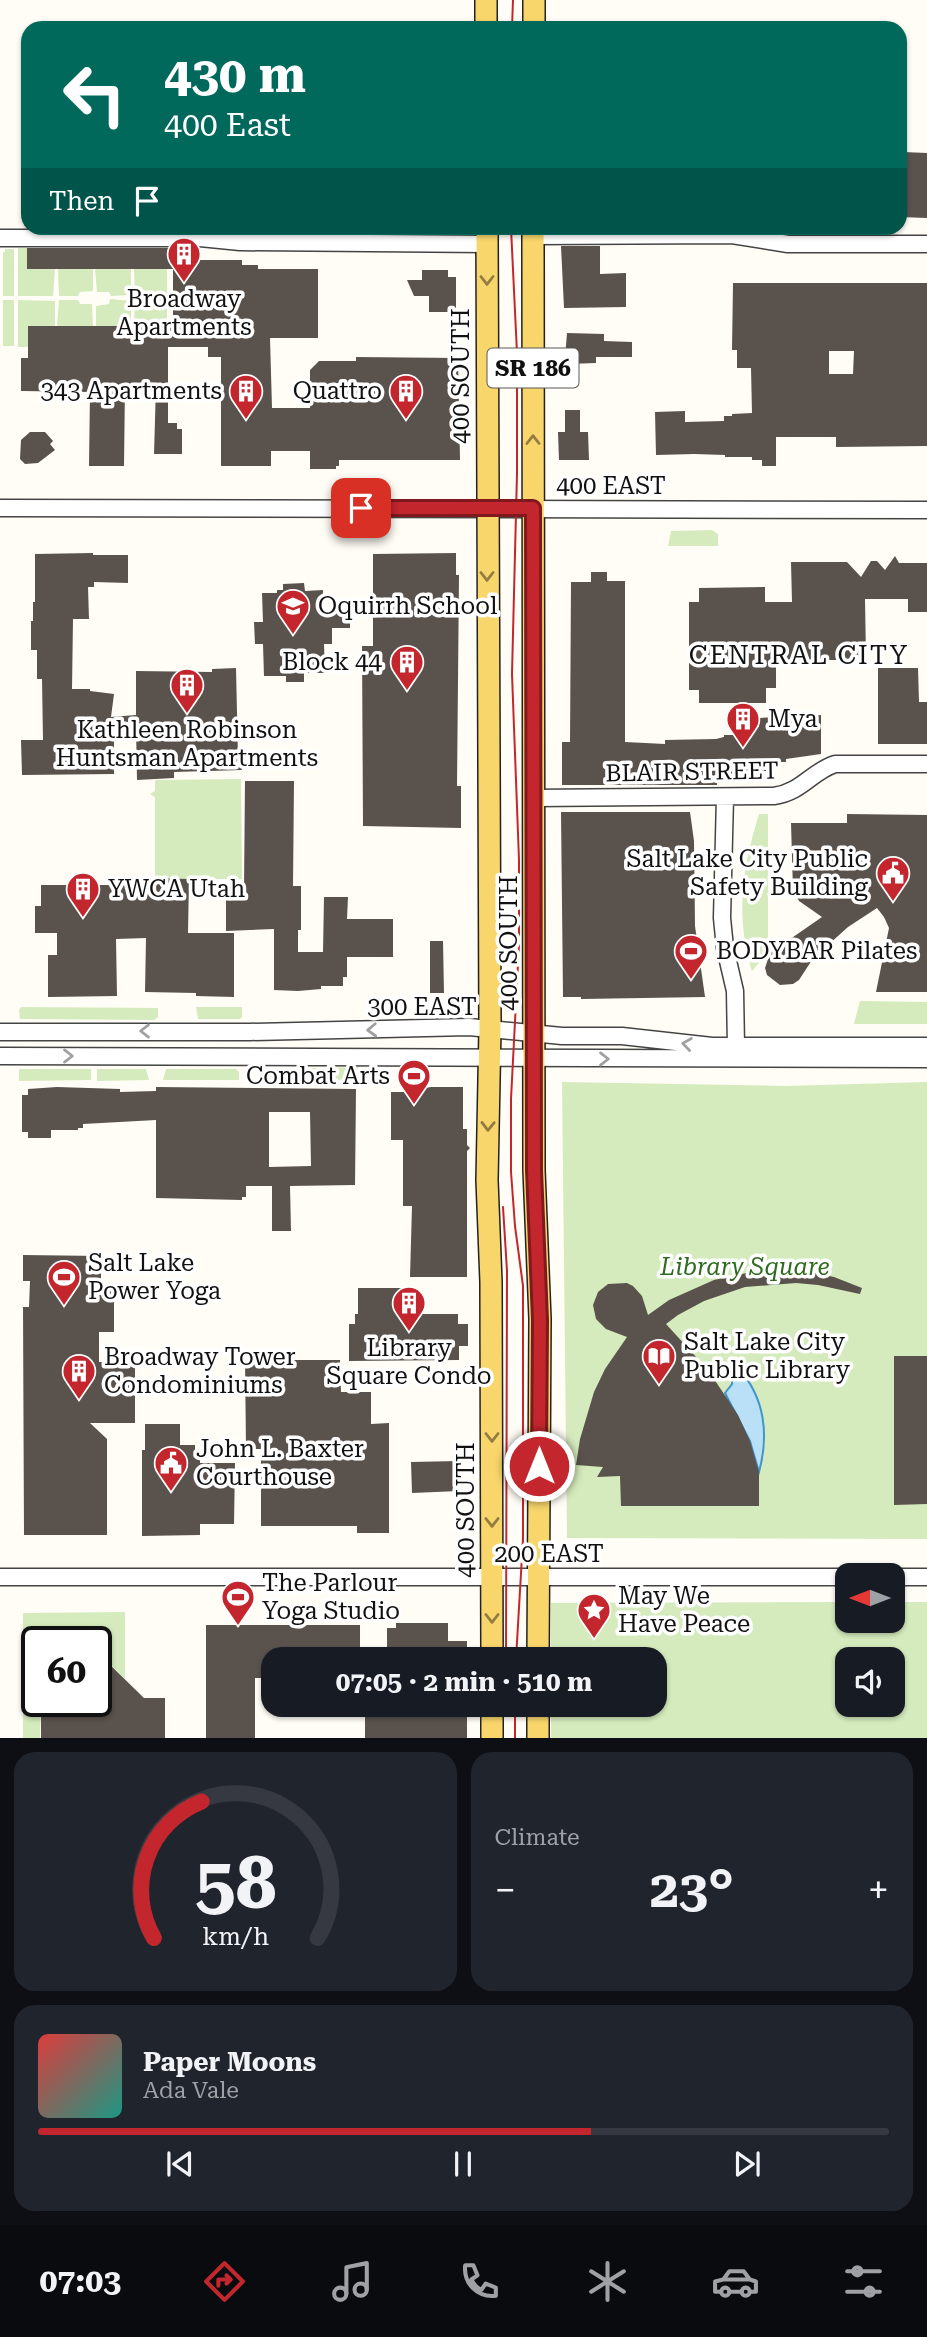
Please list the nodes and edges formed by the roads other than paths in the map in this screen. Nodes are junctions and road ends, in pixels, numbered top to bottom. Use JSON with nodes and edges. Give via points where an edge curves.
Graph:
{"nodes":[{"id":1,"x":486,"y":0,"type":"edge"},
{"id":2,"x":534,"y":0,"type":"edge"},
{"id":3,"x":486,"y":21,"type":"edge"},
{"id":4,"x":534,"y":21,"type":"edge"},
{"id":5,"x":533,"y":235,"type":"edge"},
{"id":6,"x":732,"y":235,"type":"edge"},
{"id":7,"x":488,"y":236,"type":"edge"},
{"id":8,"x":0,"y":238,"type":"edge"},
{"id":9,"x":927,"y":244,"type":"edge"},
{"id":10,"x":0,"y":508,"type":"edge"},
{"id":11,"x":487,"y":508,"type":"junction"},
{"id":12,"x":533,"y":508,"type":"junction"},
{"id":13,"x":927,"y":510,"type":"edge"},
{"id":14,"x":927,"y":764,"type":"edge"},
{"id":15,"x":534,"y":797,"type":"junction"},
{"id":16,"x":725,"y":797,"type":"junction"},
{"id":17,"x":489,"y":1029,"type":"junction"},
{"id":18,"x":0,"y":1032,"type":"edge"},
{"id":19,"x":535,"y":1034,"type":"junction"},
{"id":20,"x":736,"y":1046,"type":"junction"},
{"id":21,"x":927,"y":1046,"type":"edge"},
{"id":22,"x":0,"y":1056,"type":"edge"},
{"id":23,"x":489,"y":1058,"type":"junction"},
{"id":24,"x":536,"y":1059,"type":"junction"},
{"id":25,"x":927,"y":1059,"type":"edge"},
{"id":26,"x":0,"y":1577,"type":"edge"},
{"id":27,"x":492,"y":1577,"type":"junction"},
{"id":28,"x":538,"y":1577,"type":"junction"},
{"id":29,"x":835,"y":1577,"type":"edge"},
{"id":30,"x":905,"y":1577,"type":"edge"},
{"id":31,"x":927,"y":1577,"type":"edge"},
{"id":32,"x":492,"y":1647,"type":"edge"},
{"id":33,"x":538,"y":1647,"type":"edge"},
{"id":34,"x":492,"y":1717,"type":"edge"},
{"id":35,"x":538,"y":1717,"type":"edge"},
{"id":36,"x":492,"y":1738,"type":"edge"},
{"id":37,"x":538,"y":1738,"type":"edge"}],
"edges":[{"from":1,"to":3,"type":"main road"},
{"from":2,"to":4,"type":"main road"},
{"from":12,"to":5,"type":"main road","name":"400 SOUTH","number":"SR 186","one_way":true},
{"from":6,"to":9,"type":"street","via":[[788,244]]},
{"from":7,"to":8,"type":"street","via":[[240,242]]},
{"from":7,"to":11,"type":"main road","name":"400 SOUTH","number":"SR 186","one_way":true},
{"from":10,"to":11,"type":"street","name":"400 EAST"},
{"from":11,"to":12,"type":"street","name":"400 EAST"},
{"from":11,"to":17,"type":"main road","name":"400 SOUTH","number":"SR 186","one_way":true},
{"from":12,"to":13,"type":"street","name":"400 EAST"},
{"from":12,"to":15,"type":"main road","name":"400 SOUTH","number":"SR 186"},
{"from":14,"to":16,"type":"street","name":"BLAIR STREET","via":[[835,764],[787,794]]},
{"from":15,"to":16,"type":"street","name":"BLAIR STREET"},
{"from":15,"to":19,"type":"main road","name":"400 SOUTH","number":"SR 186"},
{"from":16,"to":20,"type":"street","via":[[722,918],[735,991]]},
{"from":17,"to":18,"type":"street","name":"300 EAST","one_way":true},
{"from":17,"to":19,"type":"street","name":"300 EAST"},
{"from":17,"to":23,"type":"main road","name":"400 SOUTH","number":"SR 186"},
{"from":20,"to":19,"type":"street","name":"300 EAST","one_way":true},
{"from":19,"to":24,"type":"main road","name":"400 SOUTH","number":"SR 186"},
{"from":20,"to":21,"type":"street","name":"300 EAST"},
{"from":22,"to":23,"type":"street","name":"300 EAST","one_way":true},
{"from":23,"to":24,"type":"street","name":"300 EAST"},
{"from":23,"to":27,"type":"main road","name":"400 SOUTH","number":"SR 186","one_way":true},
{"from":24,"to":25,"type":"street","name":"300 EAST","one_way":true},
{"from":24,"to":28,"type":"main road","name":"400 SOUTH","number":"SR 186"},
{"from":26,"to":27,"type":"street","name":"200 EAST"},
{"from":27,"to":28,"type":"street","name":"200 EAST"},
{"from":27,"to":32,"type":"main road","name":"400 SOUTH","number":"SR 186","one_way":true},
{"from":28,"to":29,"type":"street","name":"200 EAST"},
{"from":28,"to":33,"type":"main road","name":"400 SOUTH","number":"SR 186"},
{"from":30,"to":31,"type":"street"},
{"from":34,"to":36,"type":"main road"},
{"from":35,"to":37,"type":"main road"}]}
